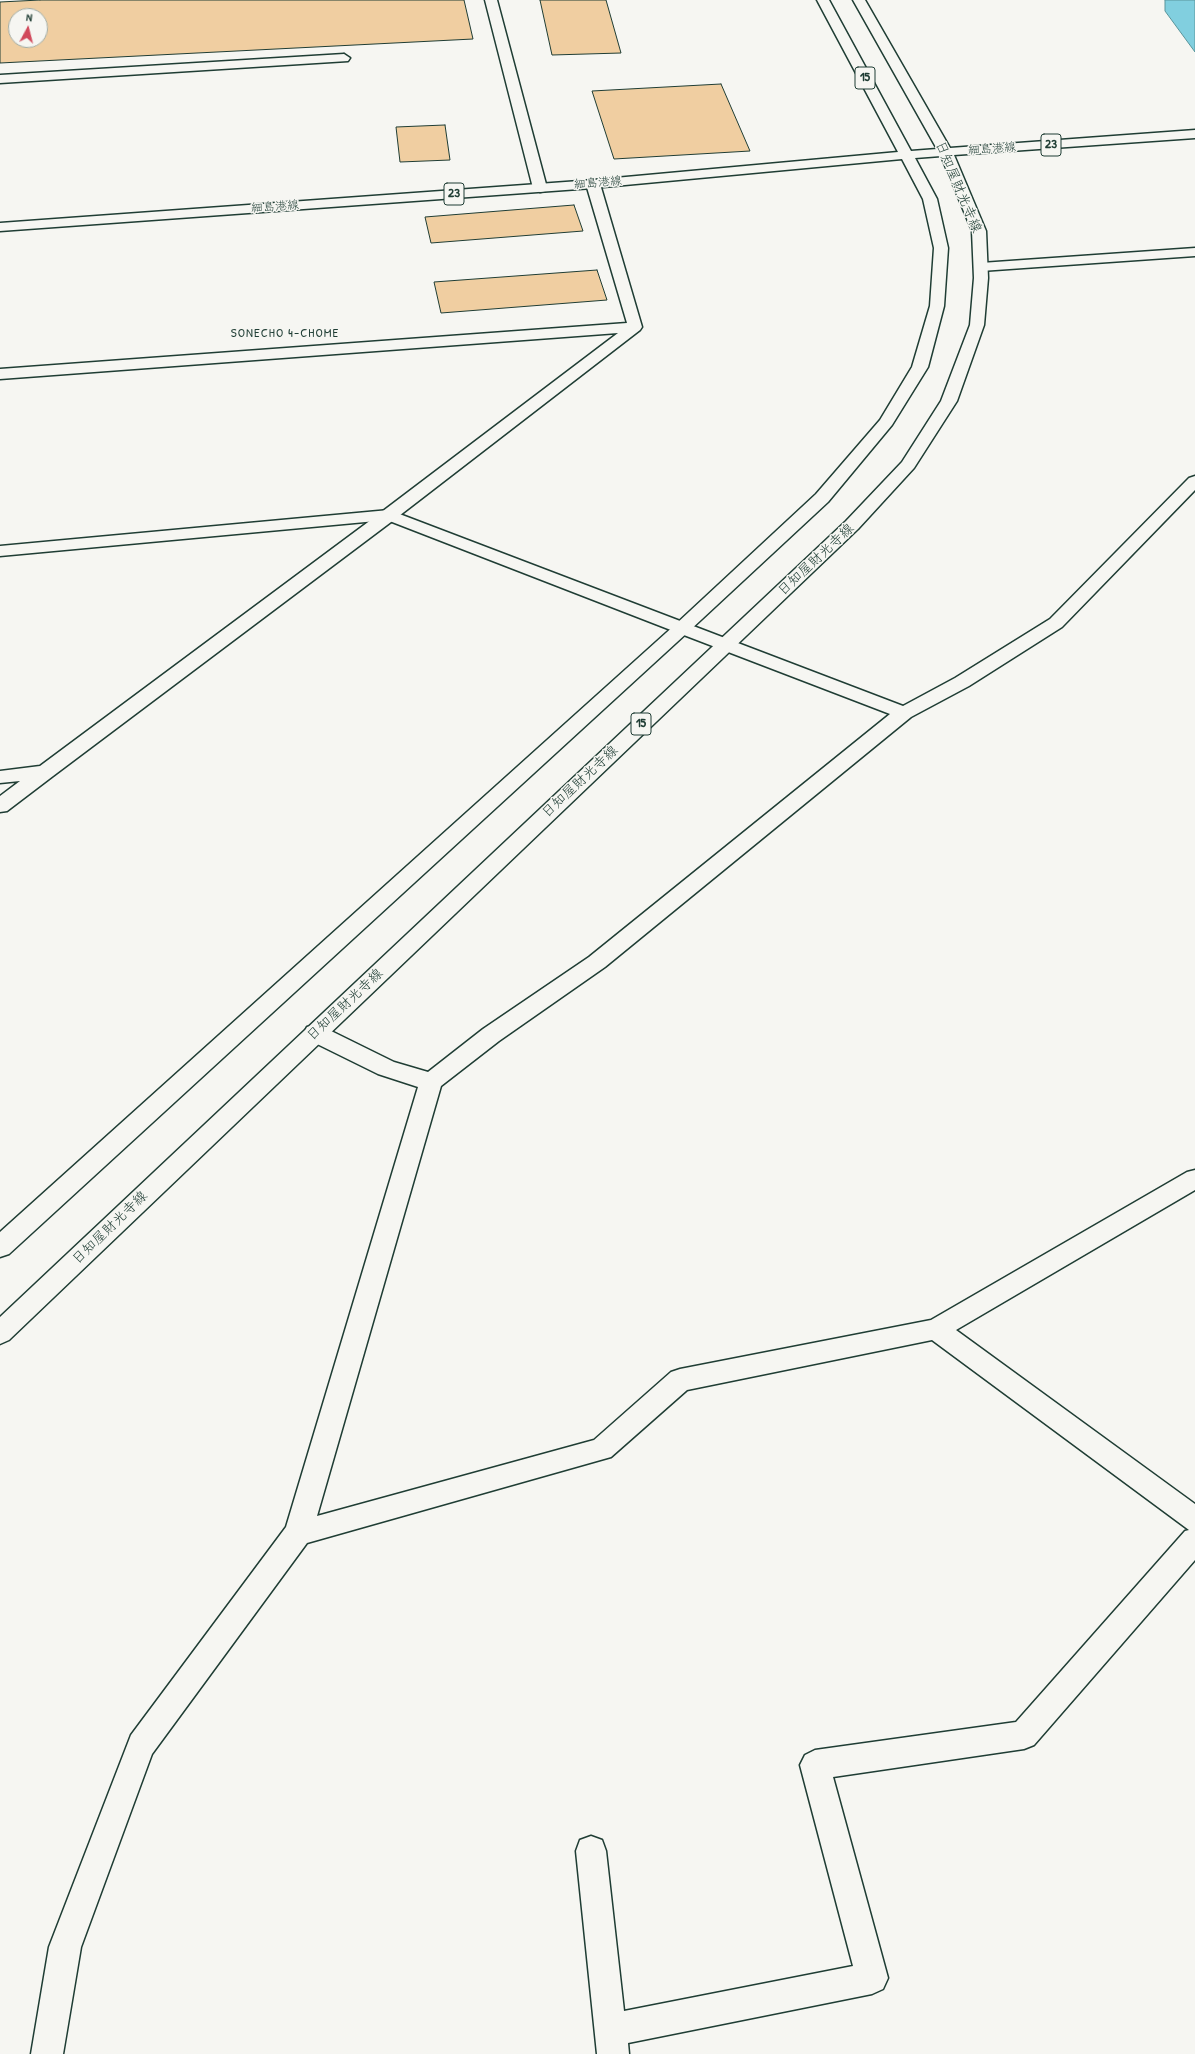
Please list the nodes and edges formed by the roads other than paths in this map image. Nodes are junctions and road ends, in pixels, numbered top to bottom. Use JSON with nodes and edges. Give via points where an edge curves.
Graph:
{"nodes":[{"id":1,"x":491,"y":0,"type":"edge"},
{"id":2,"x":824,"y":0,"type":"edge"},
{"id":3,"x":860,"y":0,"type":"edge"},
{"id":4,"x":344,"y":58,"type":"dead end"},
{"id":5,"x":0,"y":79,"type":"edge"},
{"id":6,"x":1195,"y":134,"type":"edge"},
{"id":7,"x":946,"y":153,"type":"junction"},
{"id":8,"x":907,"y":155,"type":"junction"},
{"id":9,"x":593,"y":184,"type":"junction"},
{"id":10,"x":540,"y":188,"type":"junction"},
{"id":11,"x":0,"y":227,"type":"edge"},
{"id":12,"x":1195,"y":252,"type":"edge"},
{"id":13,"x":981,"y":267,"type":"junction"},
{"id":14,"x":634,"y":327,"type":"junction"},
{"id":15,"x":0,"y":374,"type":"edge"},
{"id":16,"x":1195,"y":481,"type":"edge"},
{"id":17,"x":389,"y":515,"type":"junction"},
{"id":18,"x":0,"y":551,"type":"edge"},
{"id":19,"x":682,"y":628,"type":"junction"},
{"id":20,"x":726,"y":644,"type":"junction"},
{"id":21,"x":904,"y":713,"type":"junction"},
{"id":22,"x":46,"y":772,"type":"junction"},
{"id":23,"x":0,"y":777,"type":"edge"},
{"id":24,"x":0,"y":806,"type":"edge"},
{"id":25,"x":315,"y":1033,"type":"junction"},
{"id":26,"x":431,"y":1082,"type":"junction"},
{"id":27,"x":1195,"y":1179,"type":"edge"},
{"id":28,"x":0,"y":1247,"type":"edge"},
{"id":29,"x":936,"y":1329,"type":"junction"},
{"id":30,"x":0,"y":1333,"type":"edge"},
{"id":31,"x":1195,"y":1520,"type":"edge"},
{"id":32,"x":298,"y":1533,"type":"junction"},
{"id":33,"x":1195,"y":1540,"type":"edge"},
{"id":34,"x":591,"y":1851,"type":"dead end"},
{"id":35,"x":612,"y":2042,"type":"edge"},
{"id":36,"x":47,"y":2054,"type":"edge"}],
"edges":[{"from":1,"to":10,"type":"street"},
{"from":2,"to":8,"type":"street","number":"15"},
{"from":3,"to":7,"type":"street","name":"日知屋財光寺線","number":"15"},
{"from":4,"to":5,"type":"street"},
{"from":6,"to":7,"type":"street","name":"細島港線","number":"23"},
{"from":7,"to":8,"type":"street","name":"細島港線","number":"23"},
{"from":7,"to":13,"type":"street","name":"日知屋財光寺線","number":"15","via":[[979,231]]},
{"from":8,"to":9,"type":"street","name":"細島港線","number":"23"},
{"from":8,"to":19,"type":"street","number":"15","via":[[930,199],[941,248],[937,306],[920,367],[886,422],[822,498]]},
{"from":9,"to":10,"type":"street","name":"細島港線","number":"23"},
{"from":9,"to":14,"type":"street"},
{"from":10,"to":11,"type":"street","name":"細島港線","number":"23"},
{"from":12,"to":13,"type":"street"},
{"from":13,"to":20,"type":"street","name":"日知屋財光寺線","number":"15","via":[[975,332],[949,401],[908,465],[852,525]]},
{"from":14,"to":15,"type":"street"},
{"from":14,"to":17,"type":"street"},
{"from":16,"to":21,"type":"street","via":[[1056,623],[962,682]]},
{"from":17,"to":18,"type":"street"},
{"from":17,"to":19,"type":"street"},
{"from":17,"to":22,"type":"street"},
{"from":19,"to":20,"type":"street"},
{"from":19,"to":28,"type":"street","number":"15"},
{"from":20,"to":21,"type":"street"},
{"from":20,"to":25,"type":"street","name":"日知屋財光寺線","number":"15"},
{"from":21,"to":26,"type":"street","via":[[597,962],[491,1035]]},
{"from":22,"to":23,"type":"street"},
{"from":22,"to":24,"type":"street"},
{"from":25,"to":26,"type":"street","via":[[386,1068]]},
{"from":25,"to":30,"type":"street","name":"日知屋財光寺線","number":"15"},
{"from":26,"to":32,"type":"street"},
{"from":27,"to":29,"type":"street"},
{"from":29,"to":31,"type":"street"},
{"from":29,"to":32,"type":"street","via":[[680,1380],[602,1449]]},
{"from":32,"to":36,"type":"street","via":[[141,1745],[65,1947]]},
{"from":33,"to":35,"type":"street","via":[[1024,1735],[815,1765],[872,1978]]},
{"from":34,"to":35,"type":"street"}]}
